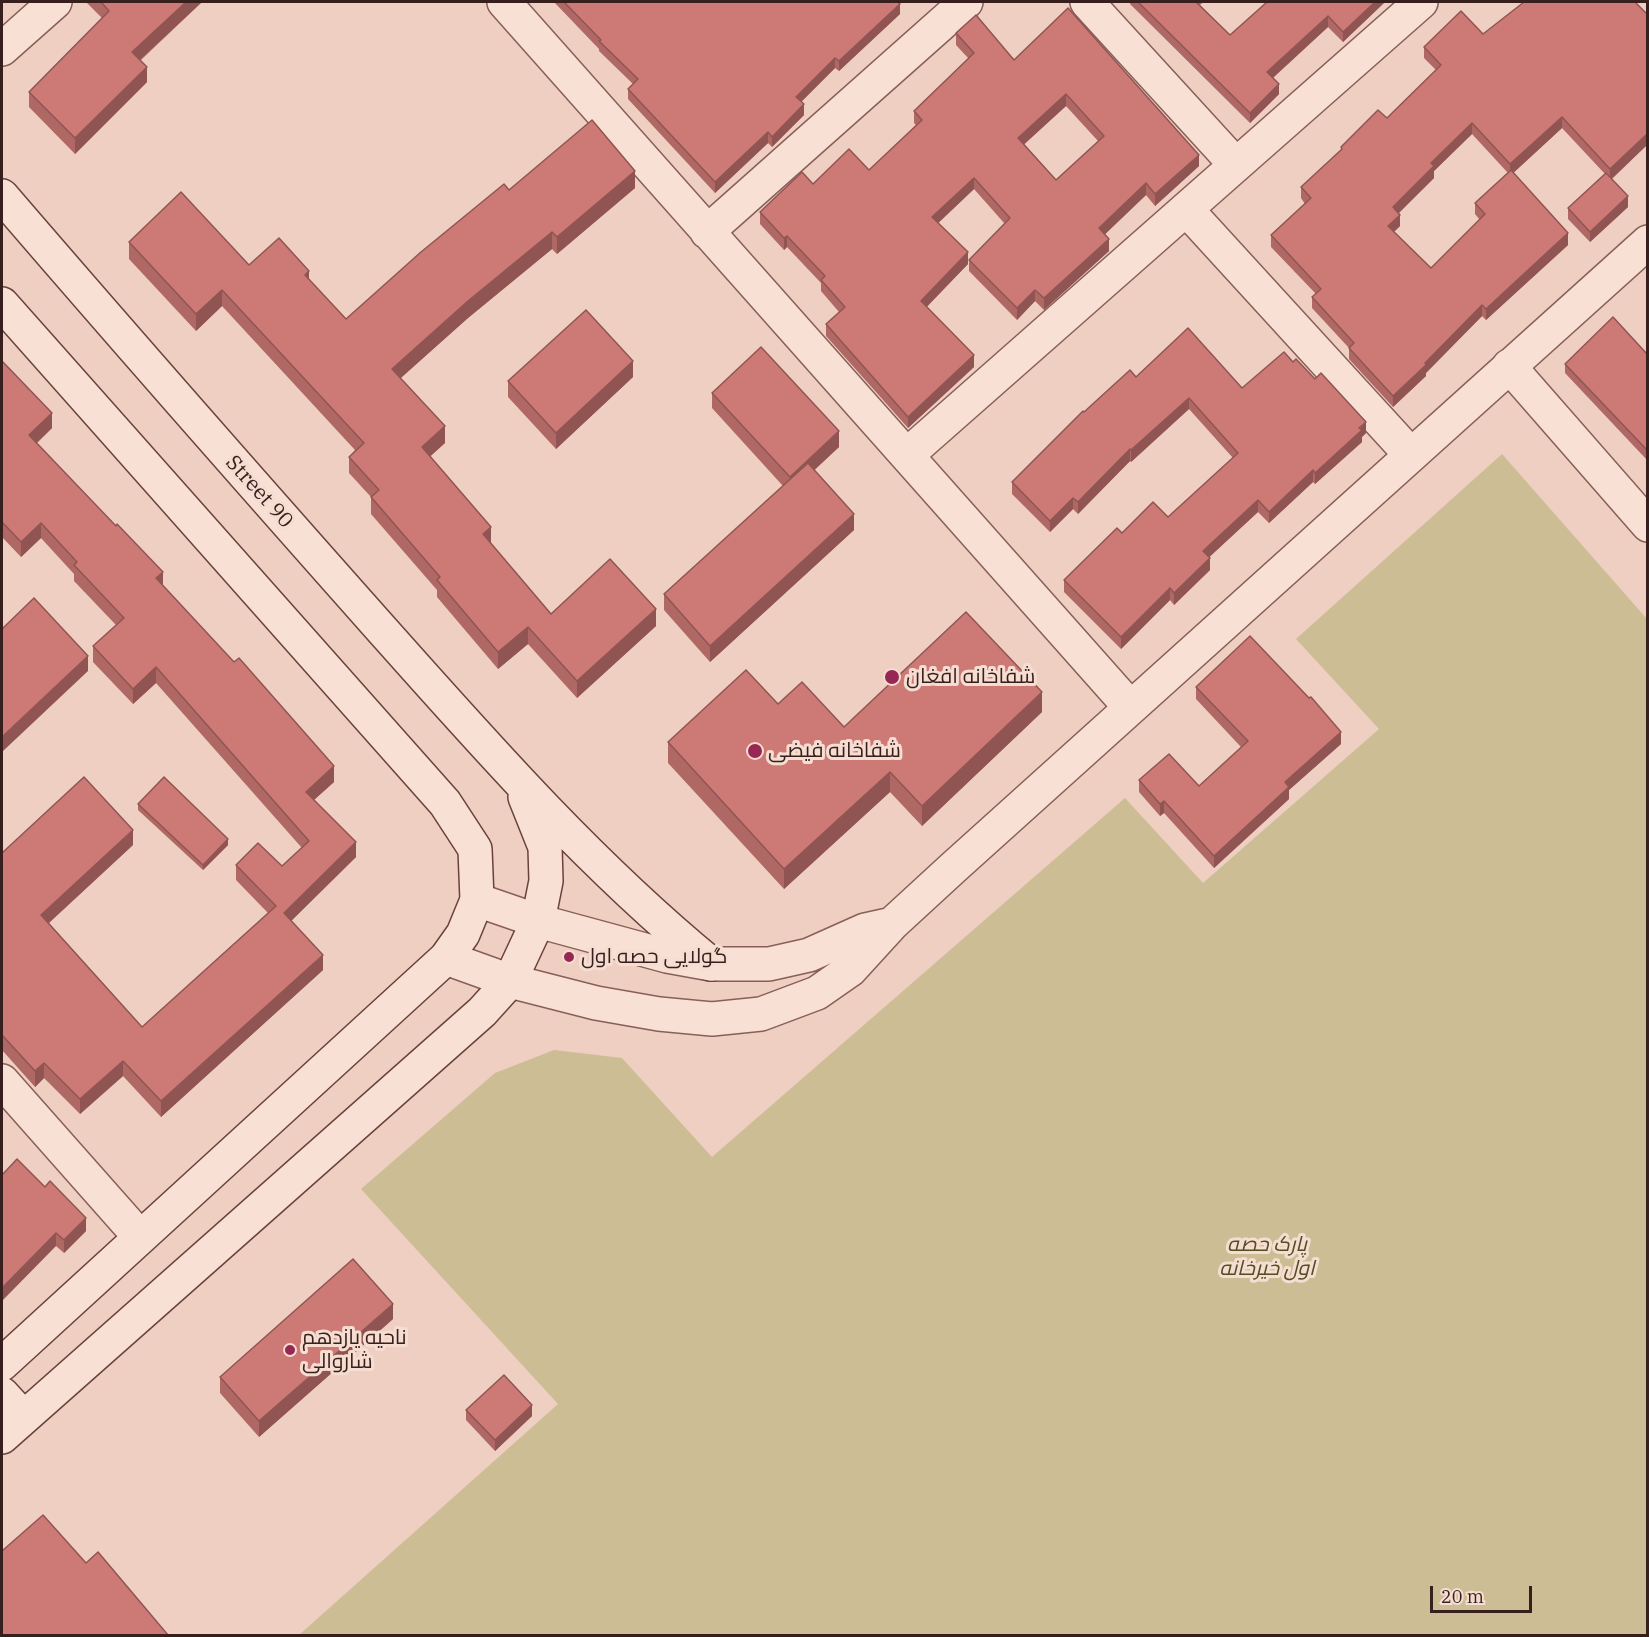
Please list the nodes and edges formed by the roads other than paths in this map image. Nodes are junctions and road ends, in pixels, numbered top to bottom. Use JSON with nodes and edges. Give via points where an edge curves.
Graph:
{"nodes":[{"id":1,"x":55,"y":2,"type":"edge"},
{"id":2,"x":966,"y":2,"type":"edge"},
{"id":3,"x":1087,"y":2,"type":"edge"},
{"id":4,"x":1421,"y":2,"type":"edge"},
{"id":5,"x":519,"y":7,"type":"edge"},
{"id":6,"x":2,"y":49,"type":"edge"},
{"id":7,"x":1236,"y":165,"type":"junction"},
{"id":8,"x":2,"y":196,"type":"edge"},
{"id":9,"x":1186,"y":209,"type":"junction"},
{"id":10,"x":707,"y":232,"type":"junction"},
{"id":11,"x":1647,"y":242,"type":"edge"},
{"id":12,"x":2,"y":304,"type":"edge"},
{"id":13,"x":1509,"y":366,"type":"junction"},
{"id":14,"x":907,"y":455,"type":"junction"},
{"id":15,"x":1411,"y":455,"type":"junction"},
{"id":16,"x":1647,"y":525,"type":"edge"},
{"id":17,"x":1130,"y":707,"type":"junction"},
{"id":18,"x":520,"y":784,"type":"junction"},
{"id":19,"x":477,"y":900,"type":"junction"},
{"id":20,"x":538,"y":921,"type":"junction"},
{"id":21,"x":892,"y":924,"type":"junction"},
{"id":22,"x":446,"y":958,"type":"junction"},
{"id":23,"x":711,"y":964,"type":"junction"},
{"id":24,"x":510,"y":981,"type":"junction"},
{"id":25,"x":2,"y":1081,"type":"edge"},
{"id":26,"x":140,"y":1237,"type":"junction"},
{"id":27,"x":2,"y":1364,"type":"edge"},
{"id":28,"x":9,"y":1416,"type":"edge"}],
"edges":[{"from":1,"to":6,"type":"street"},
{"from":2,"to":10,"type":"street"},
{"from":3,"to":7,"type":"street"},
{"from":4,"to":7,"type":"street"},
{"from":5,"to":10,"type":"street"},
{"from":7,"to":9,"type":"street"},
{"from":8,"to":18,"type":"street","name":"Street 90","via":[[177,400]]},
{"from":9,"to":14,"type":"street"},
{"from":9,"to":15,"type":"street"},
{"from":10,"to":14,"type":"street"},
{"from":11,"to":13,"type":"street"},
{"from":12,"to":19,"type":"street","via":[[445,803],[475,849]]},
{"from":13,"to":15,"type":"street"},
{"from":13,"to":16,"type":"street"},
{"from":14,"to":17,"type":"street"},
{"from":15,"to":17,"type":"street"},
{"from":17,"to":21,"type":"street"},
{"from":18,"to":20,"type":"street","via":[[545,847],[546,881]]},
{"from":18,"to":23,"type":"street","name":"Street 90","via":[[668,929]]},
{"from":19,"to":20,"type":"street"},
{"from":19,"to":22,"type":"street","via":[[464,934]]},
{"from":20,"to":23,"type":"street"},
{"from":20,"to":24,"type":"street"},
{"from":21,"to":23,"type":"street","via":[[865,930],[808,955],[769,964]]},
{"from":21,"to":24,"type":"street","via":[[850,970],[817,993],[761,1014],[712,1019],[659,1014]]},
{"from":22,"to":24,"type":"street"},
{"from":22,"to":26,"type":"street"},
{"from":24,"to":28,"type":"street","via":[[474,1019]]},
{"from":25,"to":26,"type":"street"},
{"from":26,"to":27,"type":"street"}]}
